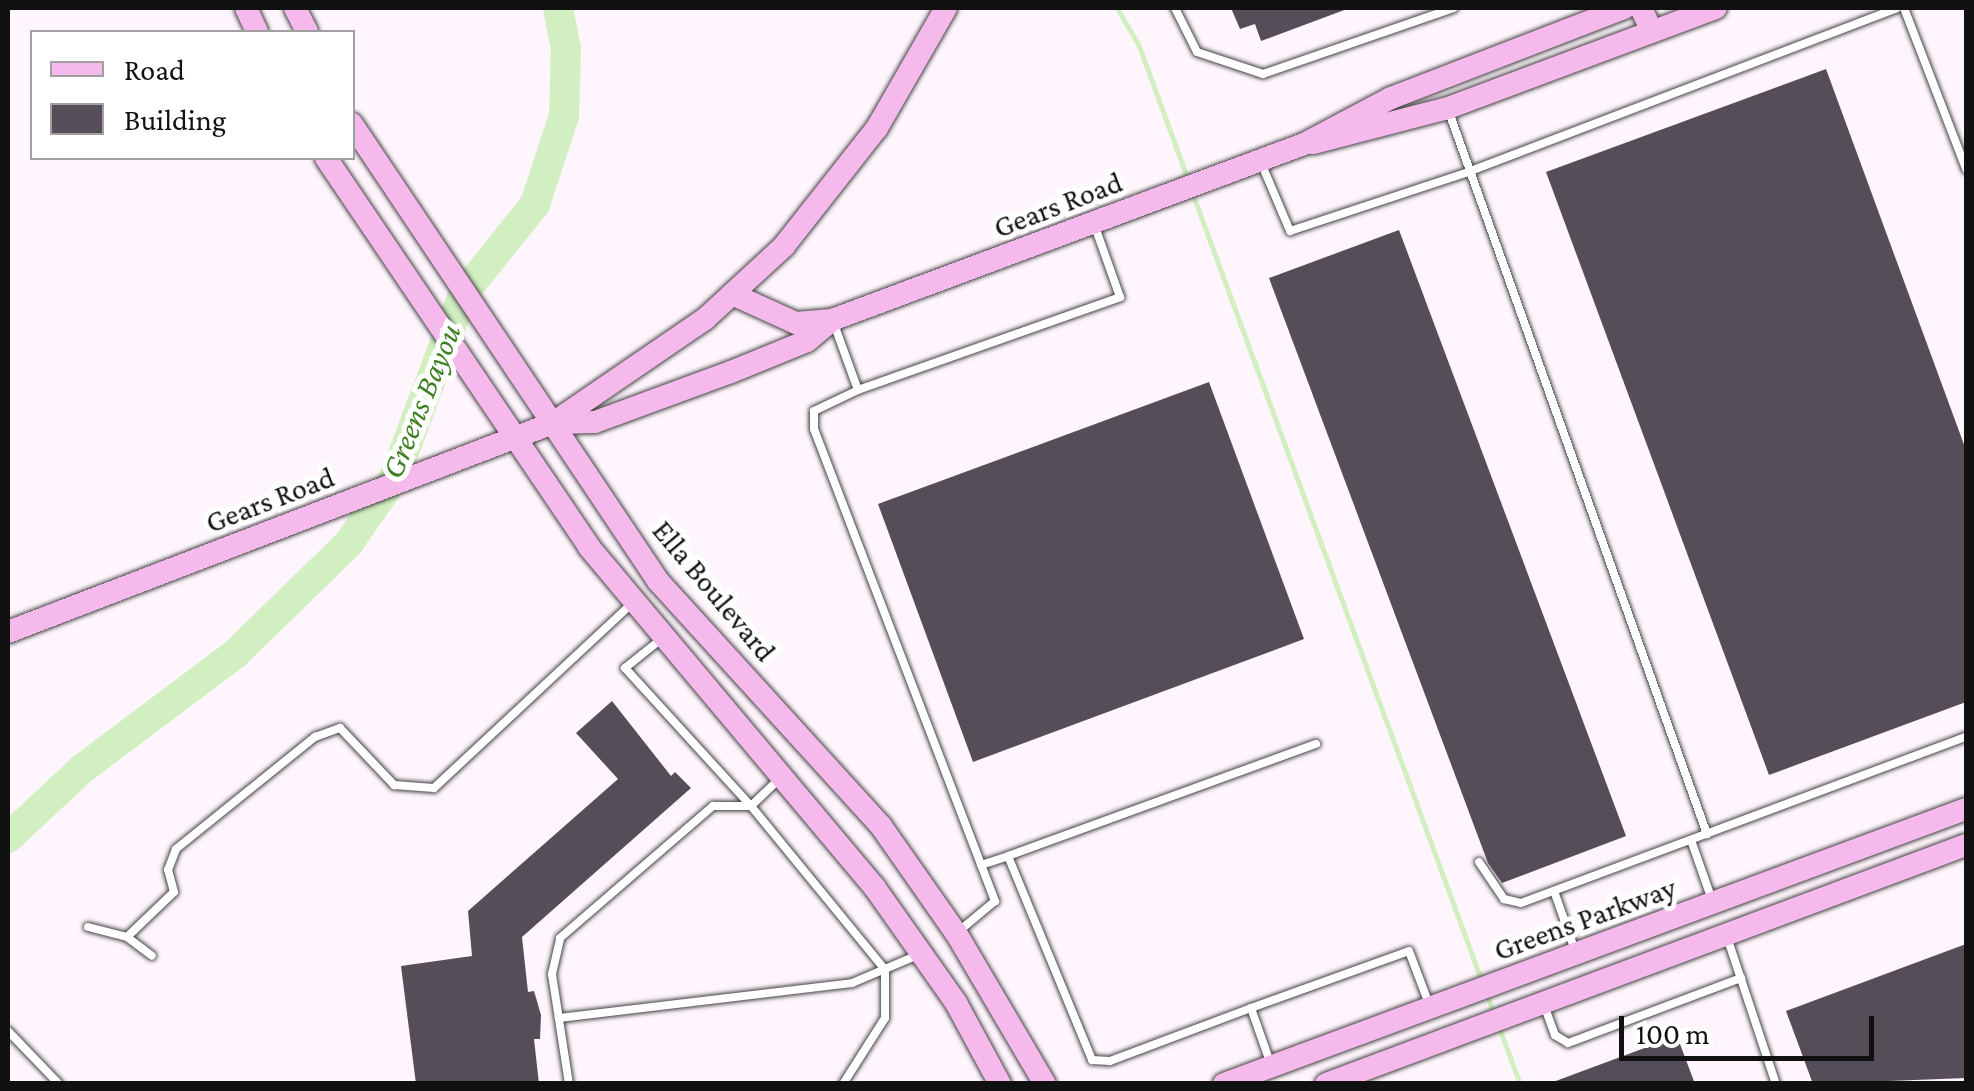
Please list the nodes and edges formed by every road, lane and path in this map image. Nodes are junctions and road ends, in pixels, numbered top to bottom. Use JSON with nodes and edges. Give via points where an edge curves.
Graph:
{"nodes":[{"id":1,"x":946,"y":8,"type":"edge"},
{"id":2,"x":1175,"y":8,"type":"edge"},
{"id":3,"x":1454,"y":8,"type":"edge"},
{"id":4,"x":1624,"y":8,"type":"edge"},
{"id":5,"x":1642,"y":8,"type":"edge"},
{"id":6,"x":1716,"y":8,"type":"edge"},
{"id":7,"x":1901,"y":8,"type":"edge"},
{"id":8,"x":1652,"y":32,"type":"junction"},
{"id":9,"x":1448,"y":108,"type":"junction"},
{"id":10,"x":355,"y":129,"type":"edge"},
{"id":11,"x":1304,"y":144,"type":"junction"},
{"id":12,"x":327,"y":160,"type":"edge"},
{"id":13,"x":1260,"y":161,"type":"junction"},
{"id":14,"x":1966,"y":169,"type":"edge"},
{"id":15,"x":1468,"y":172,"type":"junction"},
{"id":16,"x":1094,"y":223,"type":"junction"},
{"id":17,"x":732,"y":294,"type":"junction"},
{"id":18,"x":832,"y":320,"type":"junction"},
{"id":19,"x":858,"y":390,"type":"junction"},
{"id":20,"x":553,"y":423,"type":"junction"},
{"id":21,"x":517,"y":438,"type":"junction"},
{"id":22,"x":658,"y":581,"type":"junction"},
{"id":23,"x":630,"y":604,"type":"junction"},
{"id":24,"x":8,"y":632,"type":"edge"},
{"id":25,"x":660,"y":640,"type":"junction"},
{"id":26,"x":1966,"y":737,"type":"edge"},
{"id":27,"x":1316,"y":744,"type":"dead end"},
{"id":28,"x":813,"y":748,"type":"junction"},
{"id":29,"x":782,"y":776,"type":"junction"},
{"id":30,"x":752,"y":806,"type":"junction"},
{"id":31,"x":1966,"y":809,"type":"edge"},
{"id":32,"x":1708,"y":834,"type":"junction"},
{"id":33,"x":1691,"y":840,"type":"junction"},
{"id":34,"x":1966,"y":845,"type":"edge"},
{"id":35,"x":1008,"y":856,"type":"junction"},
{"id":36,"x":1478,"y":862,"type":"dead end"},
{"id":37,"x":981,"y":865,"type":"junction"},
{"id":38,"x":1554,"y":891,"type":"junction"},
{"id":39,"x":1713,"y":904,"type":"junction"},
{"id":40,"x":88,"y":928,"type":"dead end"},
{"id":41,"x":956,"y":933,"type":"junction"},
{"id":42,"x":1726,"y":936,"type":"junction"},
{"id":43,"x":127,"y":937,"type":"junction"},
{"id":44,"x":922,"y":954,"type":"junction"},
{"id":45,"x":1576,"y":954,"type":"junction"},
{"id":46,"x":152,"y":956,"type":"dead end"},
{"id":47,"x":885,"y":970,"type":"junction"},
{"id":48,"x":1741,"y":978,"type":"junction"},
{"id":49,"x":1532,"y":1005,"type":"junction"},
{"id":50,"x":1250,"y":1008,"type":"junction"},
{"id":51,"x":1431,"y":1008,"type":"junction"},
{"id":52,"x":559,"y":1018,"type":"junction"},
{"id":53,"x":8,"y":1030,"type":"edge"},
{"id":54,"x":1274,"y":1075,"type":"edge"},
{"id":55,"x":60,"y":1084,"type":"edge"},
{"id":56,"x":569,"y":1084,"type":"edge"},
{"id":57,"x":843,"y":1084,"type":"edge"},
{"id":58,"x":1000,"y":1084,"type":"edge"},
{"id":59,"x":1045,"y":1084,"type":"edge"},
{"id":60,"x":1224,"y":1084,"type":"edge"},
{"id":61,"x":1326,"y":1084,"type":"edge"},
{"id":62,"x":1776,"y":1084,"type":"edge"}],
"edges":[{"from":1,"to":17,"type":"main road","via":[[909,79],[834,188]]},
{"from":2,"to":3,"type":"lane","via":[[1197,52],[1264,74]]},
{"from":4,"to":11,"type":"main road","name":"Gears Road","via":[[1392,98]]},
{"from":5,"to":8,"type":"main road"},
{"from":6,"to":8,"type":"main road","name":"Gears Road"},
{"from":7,"to":14,"type":"lane"},
{"from":7,"to":15,"type":"lane"},
{"from":8,"to":9,"type":"main road","name":"Gears Road"},
{"from":9,"to":11,"type":"main road","name":"Gears Road","via":[[1349,139]]},
{"from":9,"to":15,"type":"lane"},
{"from":10,"to":20,"type":"main road","name":"Ella Boulevard"},
{"from":11,"to":13,"type":"main road","name":"Gears Road"},
{"from":12,"to":21,"type":"main road"},
{"from":13,"to":15,"type":"lane","via":[[1290,231]]},
{"from":13,"to":16,"type":"main road","name":"Gears Road"},
{"from":15,"to":32,"type":"lane"},
{"from":16,"to":18,"type":"main road","name":"Gears Road"},
{"from":16,"to":19,"type":"lane","via":[[1120,297]]},
{"from":17,"to":18,"type":"main road","name":"Gears Road","via":[[796,323]]},
{"from":17,"to":20,"type":"main road","name":"Gears Road"},
{"from":18,"to":19,"type":"lane"},
{"from":18,"to":20,"type":"main road","name":"Gears Road","via":[[806,342],[595,422]]},
{"from":19,"to":37,"type":"lane","via":[[822,405],[811,420]]},
{"from":20,"to":21,"type":"main road","name":"Gears Road"},
{"from":20,"to":22,"type":"main road","name":"Ella Boulevard"},
{"from":21,"to":23,"type":"main road"},
{"from":21,"to":24,"type":"main road","name":"Gears Road"},
{"from":22,"to":23,"type":"main road"},
{"from":22,"to":28,"type":"main road","name":"Ella Boulevard"},
{"from":23,"to":25,"type":"main road"},
{"from":23,"to":43,"type":"lane","via":[[434,788],[394,785],[340,728],[315,737],[176,849],[168,870],[174,892]]},
{"from":25,"to":29,"type":"main road"},
{"from":25,"to":30,"type":"lane","via":[[625,668]]},
{"from":26,"to":32,"type":"lane"},
{"from":27,"to":35,"type":"lane"},
{"from":28,"to":29,"type":"main road"},
{"from":28,"to":41,"type":"main road","name":"Ella Boulevard","via":[[881,826]]},
{"from":29,"to":30,"type":"lane"},
{"from":29,"to":44,"type":"main road"},
{"from":30,"to":47,"type":"lane"},
{"from":30,"to":52,"type":"lane","via":[[713,806],[560,938],[552,974]]},
{"from":31,"to":39,"type":"main road","name":"Greens Parkway"},
{"from":32,"to":33,"type":"lane"},
{"from":33,"to":38,"type":"lane"},
{"from":33,"to":39,"type":"lane"},
{"from":34,"to":42,"type":"main road","name":"Greens Parkway"},
{"from":35,"to":37,"type":"lane"},
{"from":35,"to":50,"type":"lane","via":[[1092,1060],[1110,1061]]},
{"from":36,"to":38,"type":"lane","via":[[1504,899],[1521,903]]},
{"from":37,"to":41,"type":"lane","via":[[995,901]]},
{"from":38,"to":45,"type":"lane"},
{"from":39,"to":42,"type":"main road"},
{"from":39,"to":45,"type":"main road","name":"Greens Parkway"},
{"from":40,"to":43,"type":"lane"},
{"from":41,"to":44,"type":"main road"},
{"from":41,"to":59,"type":"main road","name":"Ella Boulevard"},
{"from":42,"to":48,"type":"lane"},
{"from":42,"to":49,"type":"main road","name":"Greens Parkway"},
{"from":43,"to":46,"type":"lane"},
{"from":44,"to":47,"type":"lane"},
{"from":44,"to":58,"type":"main road"},
{"from":45,"to":51,"type":"main road","name":"Greens Parkway"},
{"from":47,"to":52,"type":"lane","via":[[852,984]]},
{"from":47,"to":57,"type":"lane","via":[[885,1018]]},
{"from":48,"to":49,"type":"lane","via":[[1568,1042]]},
{"from":48,"to":62,"type":"lane"},
{"from":49,"to":61,"type":"main road","name":"Greens Parkway"},
{"from":50,"to":51,"type":"lane","via":[[1409,951]]},
{"from":50,"to":54,"type":"lane"},
{"from":51,"to":54,"type":"main road","name":"Greens Parkway"},
{"from":52,"to":56,"type":"lane"},
{"from":53,"to":55,"type":"lane"},
{"from":54,"to":60,"type":"main road","name":"Greens Parkway"}]}
